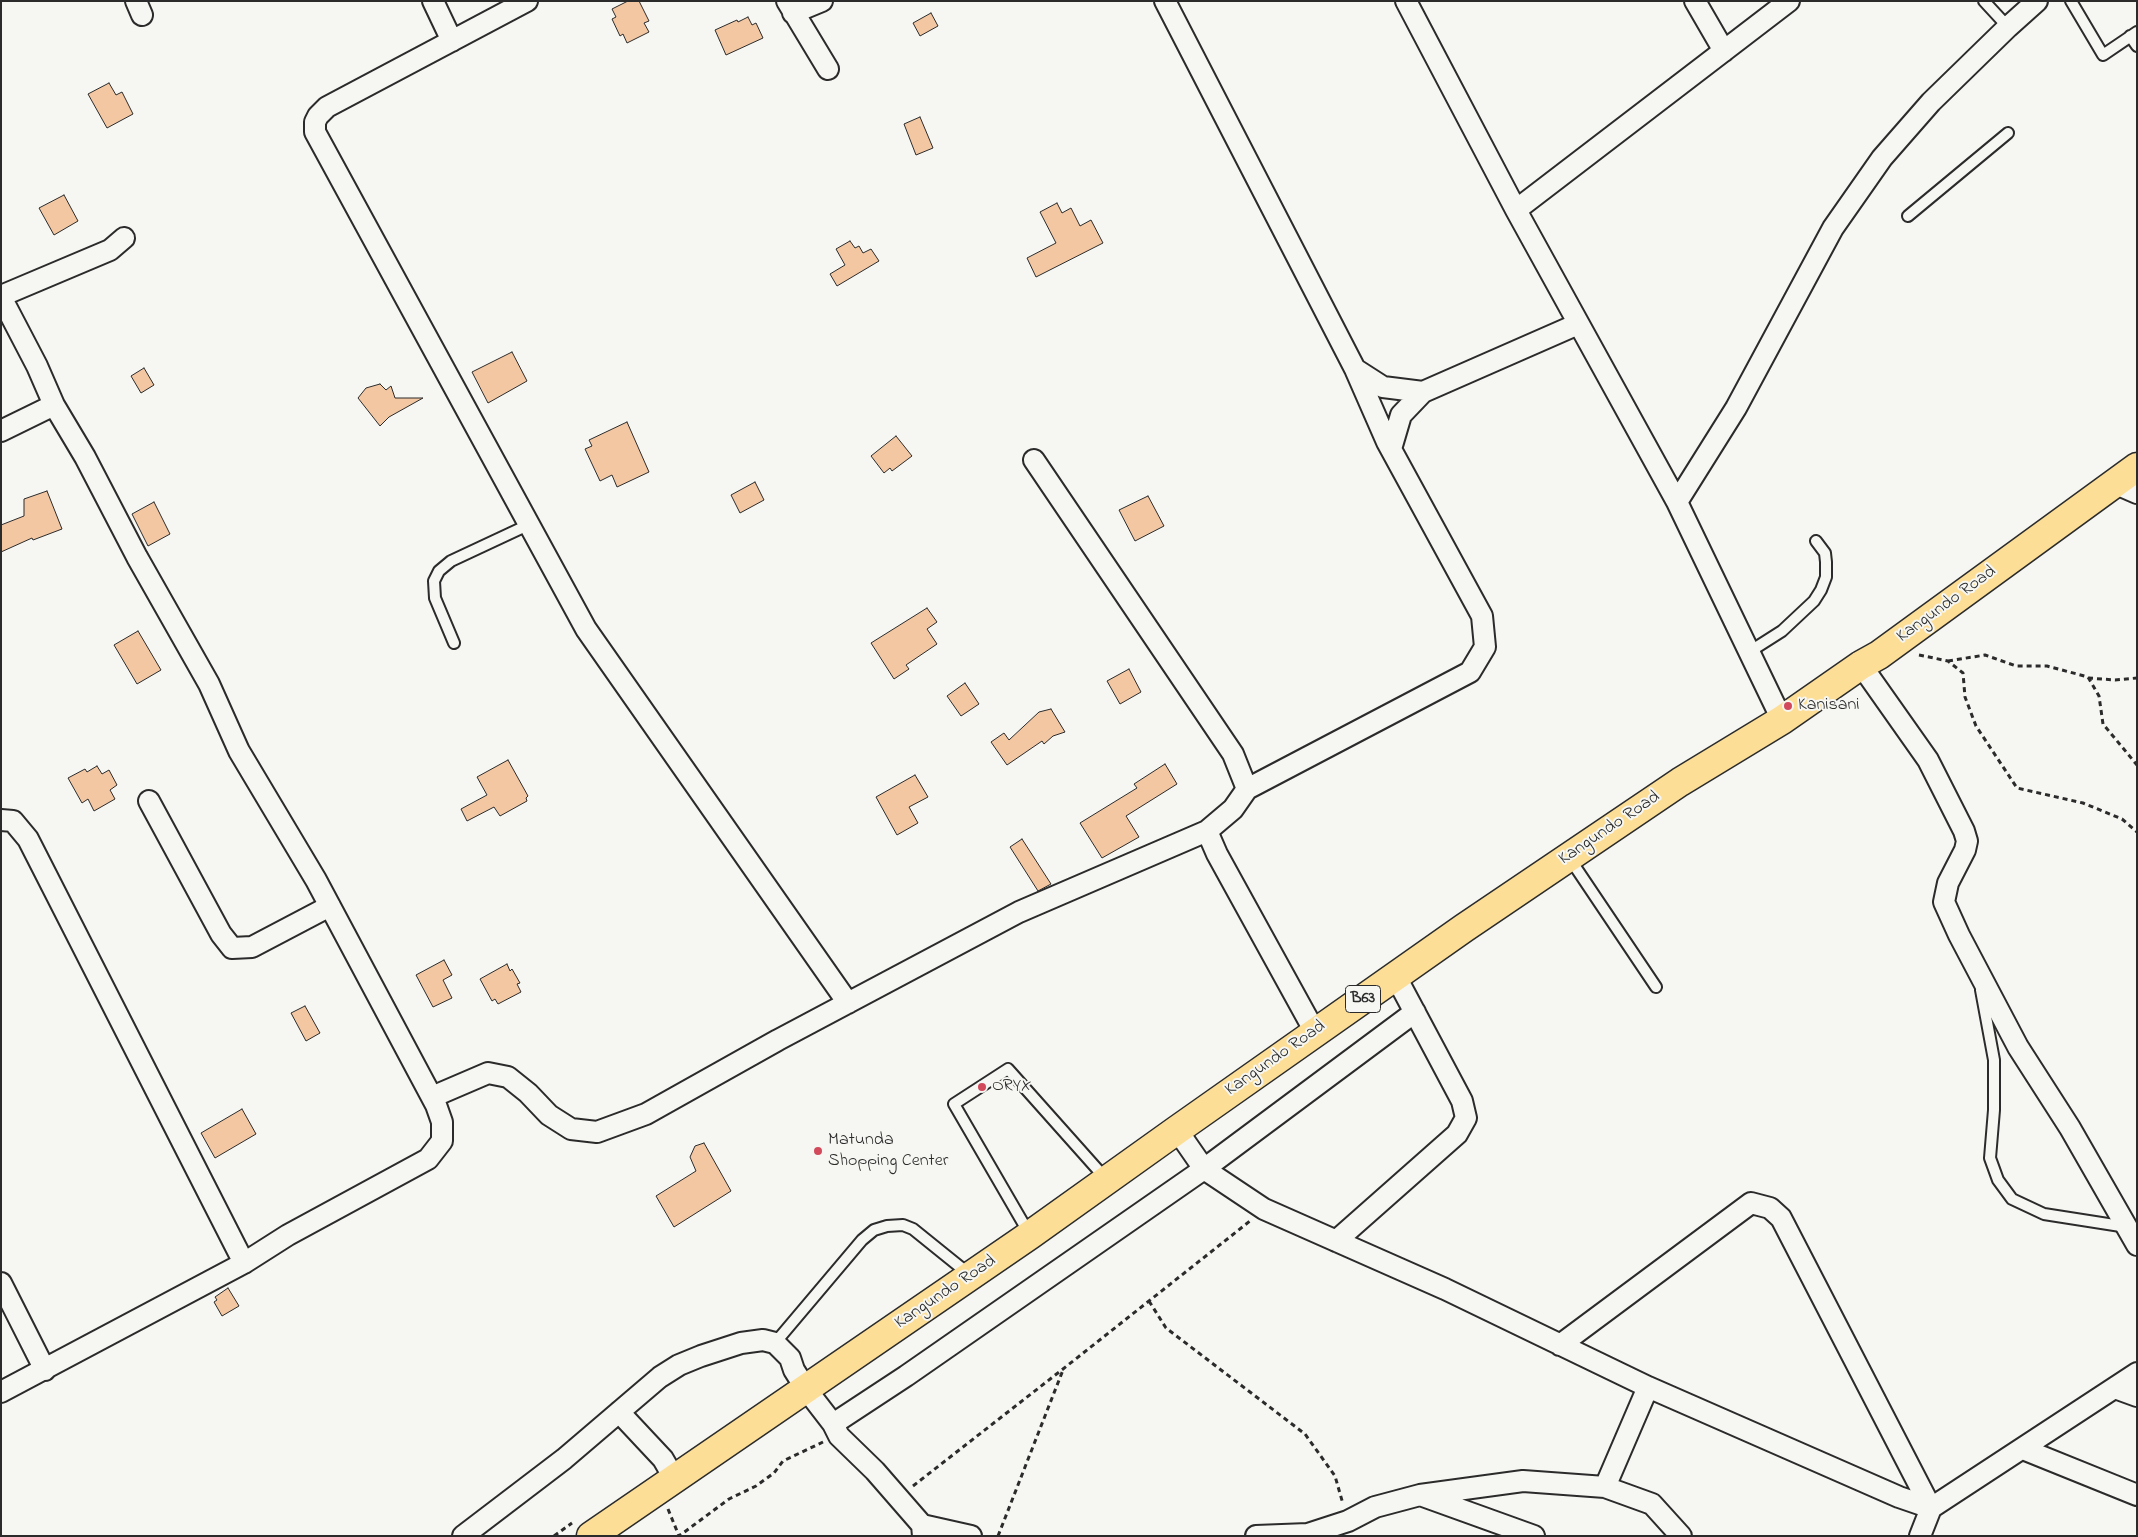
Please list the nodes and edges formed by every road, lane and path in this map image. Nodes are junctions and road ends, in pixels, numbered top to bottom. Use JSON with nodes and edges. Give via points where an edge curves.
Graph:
{"nodes":[{"id":1,"x":433,"y":1,"type":"edge"},
{"id":2,"x":527,"y":1,"type":"edge"},
{"id":3,"x":822,"y":1,"type":"edge"},
{"id":4,"x":1164,"y":1,"type":"edge"},
{"id":5,"x":1406,"y":1,"type":"edge"},
{"id":6,"x":1696,"y":1,"type":"edge"},
{"id":7,"x":1790,"y":1,"type":"edge"},
{"id":8,"x":1984,"y":1,"type":"edge"},
{"id":9,"x":2037,"y":1,"type":"edge"},
{"id":10,"x":2071,"y":1,"type":"edge"},
{"id":11,"x":790,"y":7,"type":"edge"},
{"id":12,"x":2008,"y":26,"type":"junction"},
{"id":13,"x":2133,"y":34,"type":"edge"},
{"id":14,"x":452,"y":41,"type":"junction"},
{"id":15,"x":2137,"y":46,"type":"edge"},
{"id":16,"x":1724,"y":51,"type":"junction"},
{"id":17,"x":828,"y":69,"type":"dead end"},
{"id":18,"x":2008,"y":133,"type":"dead end"},
{"id":19,"x":1516,"y":210,"type":"junction"},
{"id":20,"x":1908,"y":216,"type":"dead end"},
{"id":21,"x":124,"y":238,"type":"dead end"},
{"id":22,"x":1,"y":297,"type":"edge"},
{"id":23,"x":1578,"y":324,"type":"junction"},
{"id":24,"x":1355,"y":369,"type":"junction"},
{"id":25,"x":1423,"y":392,"type":"junction"},
{"id":26,"x":54,"y":405,"type":"junction"},
{"id":27,"x":1,"y":430,"type":"edge"},
{"id":28,"x":1391,"y":449,"type":"junction"},
{"id":29,"x":1034,"y":460,"type":"dead end"},
{"id":30,"x":2137,"y":468,"type":"edge"},
{"id":31,"x":2125,"y":488,"type":"edge"},
{"id":32,"x":1677,"y":502,"type":"junction"},
{"id":33,"x":528,"y":525,"type":"junction"},
{"id":34,"x":1816,"y":541,"type":"dead end"},
{"id":35,"x":454,"y":643,"type":"dead end"},
{"id":36,"x":1749,"y":652,"type":"junction"},
{"id":37,"x":1916,"y":655,"type":"dead end"},
{"id":38,"x":1948,"y":661,"type":"junction"},
{"id":39,"x":1861,"y":665,"type":"junction"},
{"id":40,"x":2088,"y":678,"type":"junction"},
{"id":41,"x":2137,"y":678,"type":"edge"},
{"id":42,"x":1782,"y":720,"type":"junction"},
{"id":43,"x":2137,"y":765,"type":"edge"},
{"id":44,"x":1247,"y":789,"type":"junction"},
{"id":45,"x":149,"y":800,"type":"dead end"},
{"id":46,"x":1,"y":820,"type":"edge"},
{"id":47,"x":1207,"y":831,"type":"junction"},
{"id":48,"x":2137,"y":832,"type":"edge"},
{"id":49,"x":1569,"y":857,"type":"junction"},
{"id":50,"x":330,"y":906,"type":"junction"},
{"id":51,"x":1978,"y":974,"type":"junction"},
{"id":52,"x":1396,"y":977,"type":"junction"},
{"id":53,"x":1656,"y":987,"type":"dead end"},
{"id":54,"x":848,"y":1003,"type":"junction"},
{"id":55,"x":1415,"y":1012,"type":"junction"},
{"id":56,"x":1314,"y":1032,"type":"junction"},
{"id":57,"x":432,"y":1096,"type":"junction"},
{"id":58,"x":1176,"y":1130,"type":"junction"},
{"id":59,"x":1204,"y":1169,"type":"junction"},
{"id":60,"x":1106,"y":1180,"type":"junction"},
{"id":61,"x":1264,"y":1209,"type":"junction"},
{"id":62,"x":1030,"y":1235,"type":"junction"},
{"id":63,"x":2132,"y":1236,"type":"edge"},
{"id":64,"x":1336,"y":1241,"type":"junction"},
{"id":65,"x":244,"y":1263,"type":"junction"},
{"id":66,"x":970,"y":1276,"type":"junction"},
{"id":67,"x":1,"y":1283,"type":"edge"},
{"id":68,"x":1149,"y":1301,"type":"junction"},
{"id":69,"x":775,"y":1343,"type":"junction"},
{"id":70,"x":1560,"y":1345,"type":"junction"},
{"id":71,"x":1064,"y":1369,"type":"junction"},
{"id":72,"x":45,"y":1370,"type":"junction"},
{"id":73,"x":2137,"y":1373,"type":"edge"},
{"id":74,"x":1648,"y":1387,"type":"junction"},
{"id":75,"x":806,"y":1388,"type":"junction"},
{"id":76,"x":2115,"y":1388,"type":"junction"},
{"id":77,"x":1,"y":1392,"type":"edge"},
{"id":78,"x":2137,"y":1396,"type":"edge"},
{"id":79,"x":619,"y":1412,"type":"junction"},
{"id":80,"x":833,"y":1424,"type":"junction"},
{"id":81,"x":2023,"y":1449,"type":"junction"},
{"id":82,"x":800,"y":1452,"type":"dead end"},
{"id":83,"x":674,"y":1478,"type":"junction"},
{"id":84,"x":1605,"y":1487,"type":"junction"},
{"id":85,"x":1420,"y":1495,"type":"junction"},
{"id":86,"x":2137,"y":1495,"type":"edge"},
{"id":87,"x":898,"y":1497,"type":"junction"},
{"id":88,"x":1931,"y":1508,"type":"junction"},
{"id":89,"x":1348,"y":1521,"type":"junction"},
{"id":90,"x":922,"y":1530,"type":"edge"},
{"id":91,"x":464,"y":1536,"type":"edge"},
{"id":92,"x":591,"y":1536,"type":"edge"},
{"id":93,"x":679,"y":1536,"type":"edge"},
{"id":94,"x":971,"y":1536,"type":"edge"},
{"id":95,"x":998,"y":1536,"type":"edge"},
{"id":96,"x":1256,"y":1536,"type":"edge"},
{"id":97,"x":1534,"y":1536,"type":"edge"},
{"id":98,"x":1681,"y":1536,"type":"edge"},
{"id":99,"x":1920,"y":1536,"type":"edge"}],
"edges":[{"from":1,"to":14,"type":"street"},
{"from":2,"to":14,"type":"street"},
{"from":3,"to":11,"type":"street"},
{"from":4,"to":24,"type":"street"},
{"from":5,"to":19,"type":"street"},
{"from":6,"to":16,"type":"street"},
{"from":7,"to":16,"type":"street"},
{"from":8,"to":12,"type":"lane"},
{"from":9,"to":12,"type":"street"},
{"from":10,"to":13,"type":"lane","via":[[2102,55]]},
{"from":11,"to":17,"type":"street"},
{"from":12,"to":32,"type":"street","via":[[1925,109],[1882,158],[1833,228],[1736,408]]},
{"from":13,"to":15,"type":"lane"},
{"from":14,"to":33,"type":"street","via":[[328,107],[318,116],[315,132]]},
{"from":16,"to":19,"type":"street"},
{"from":18,"to":20,"type":"lane"},
{"from":19,"to":23,"type":"street"},
{"from":21,"to":22,"type":"street","via":[[110,250]]},
{"from":22,"to":26,"type":"street"},
{"from":23,"to":25,"type":"street"},
{"from":23,"to":32,"type":"street"},
{"from":24,"to":25,"type":"street","via":[[1383,388]]},
{"from":24,"to":28,"type":"street"},
{"from":25,"to":28,"type":"street","via":[[1401,415]]},
{"from":26,"to":27,"type":"street"},
{"from":26,"to":50,"type":"street","via":[[209,684],[239,751]]},
{"from":28,"to":44,"type":"street","via":[[1482,616],[1485,647],[1470,672]]},
{"from":29,"to":44,"type":"street","via":[[1230,749]]},
{"from":30,"to":31,"type":"highway","name":"Kangundo Road","number":"B63"},
{"from":31,"to":39,"type":"highway","name":"Kangundo Road","number":"B63"},
{"from":32,"to":36,"type":"street"},
{"from":33,"to":35,"type":"lane","via":[[451,561],[439,571],[434,581],[435,598]]},
{"from":33,"to":54,"type":"street","via":[[586,629]]},
{"from":34,"to":36,"type":"lane","via":[[1825,553],[1826,562],[1821,590],[1814,601],[1782,631]]},
{"from":36,"to":42,"type":"street"},
{"from":37,"to":38,"type":"path"},
{"from":38,"to":40,"type":"path","via":[[1985,655],[2016,666],[2047,666]]},
{"from":38,"to":48,"type":"path","via":[[1962,672],[1976,726],[2017,788],[2083,803],[2122,819]]},
{"from":39,"to":42,"type":"highway","name":"Kangundo Road","number":"B63"},
{"from":39,"to":51,"type":"street","via":[[1928,760],[1964,831],[1965,850],[1948,883],[1944,902]]},
{"from":40,"to":41,"type":"path"},
{"from":40,"to":43,"type":"path","via":[[2099,696],[2103,724]]},
{"from":42,"to":49,"type":"highway","name":"Kangundo Road","number":"B63","via":[[1680,782]]},
{"from":44,"to":47,"type":"street","via":[[1233,808]]},
{"from":45,"to":50,"type":"street","via":[[232,948],[252,947]]},
{"from":46,"to":65,"type":"street","via":[[13,821],[28,839]]},
{"from":47,"to":54,"type":"street","via":[[1019,912]]},
{"from":47,"to":56,"type":"street"},
{"from":49,"to":52,"type":"highway","name":"Kangundo Road","number":"B63"},
{"from":49,"to":53,"type":"lane"},
{"from":50,"to":57,"type":"street"},
{"from":51,"to":63,"type":"street","via":[[2018,1047],[2070,1128]]},
{"from":51,"to":63,"type":"lane","via":[[1994,1060],[1990,1158],[1998,1180],[2012,1199],[2044,1214]]},
{"from":52,"to":55,"type":"street"},
{"from":52,"to":56,"type":"highway","name":"Kangundo Road","number":"B63"},
{"from":54,"to":57,"type":"street","via":[[646,1114],[597,1132],[571,1129],[549,1116],[508,1077],[488,1073]]},
{"from":55,"to":59,"type":"street"},
{"from":55,"to":64,"type":"street","via":[[1462,1101],[1466,1118],[1457,1134]]},
{"from":56,"to":58,"type":"highway","name":"Kangundo Road","number":"B63"},
{"from":57,"to":65,"type":"street","via":[[442,1122],[442,1141],[428,1158],[288,1235]]},
{"from":58,"to":59,"type":"street"},
{"from":58,"to":60,"type":"highway","name":"Kangundo Road","number":"B63"},
{"from":59,"to":61,"type":"street"},
{"from":59,"to":80,"type":"street"},
{"from":60,"to":62,"type":"highway","name":"Kangundo Road","number":"B63"},
{"from":60,"to":62,"type":"lane","via":[[1008,1069],[954,1104]]},
{"from":61,"to":64,"type":"street"},
{"from":61,"to":68,"type":"path"},
{"from":62,"to":66,"type":"highway","name":"Kangundo Road","number":"B63"},
{"from":64,"to":70,"type":"street"},
{"from":65,"to":72,"type":"street"},
{"from":66,"to":69,"type":"lane","via":[[913,1229],[903,1225],[874,1230]]},
{"from":66,"to":75,"type":"highway","name":"Kangundo Road","number":"B63"},
{"from":67,"to":72,"type":"street"},
{"from":68,"to":71,"type":"path"},
{"from":68,"to":89,"type":"path","via":[[1166,1328],[1305,1434],[1335,1476]]},
{"from":69,"to":75,"type":"street","via":[[790,1358]]},
{"from":69,"to":79,"type":"street","via":[[763,1340],[741,1343],[679,1365]]},
{"from":70,"to":74,"type":"street"},
{"from":70,"to":88,"type":"street","via":[[1751,1203],[1770,1208],[1781,1218]]},
{"from":71,"to":87,"type":"path"},
{"from":71,"to":95,"type":"path"},
{"from":72,"to":77,"type":"street"},
{"from":73,"to":76,"type":"street"},
{"from":74,"to":84,"type":"street"},
{"from":74,"to":88,"type":"street"},
{"from":75,"to":80,"type":"street"},
{"from":75,"to":83,"type":"highway","name":"Kangundo Road","number":"B63"},
{"from":76,"to":78,"type":"street"},
{"from":76,"to":81,"type":"street"},
{"from":79,"to":83,"type":"street","via":[[662,1459]]},
{"from":79,"to":91,"type":"street"},
{"from":80,"to":87,"type":"street","via":[[839,1436]]},
{"from":81,"to":86,"type":"street"},
{"from":81,"to":88,"type":"street"},
{"from":82,"to":93,"type":"path","via":[[783,1461],[774,1473],[756,1486],[729,1500]]},
{"from":83,"to":92,"type":"highway","name":"Kangundo Road","number":"B63"},
{"from":84,"to":85,"type":"street","via":[[1523,1481]]},
{"from":84,"to":98,"type":"street","via":[[1652,1504]]},
{"from":85,"to":89,"type":"street","via":[[1375,1507]]},
{"from":85,"to":97,"type":"street"},
{"from":87,"to":90,"type":"street"},
{"from":88,"to":99,"type":"street"},
{"from":89,"to":96,"type":"street","via":[[1308,1534]]},
{"from":90,"to":94,"type":"street"}]}
